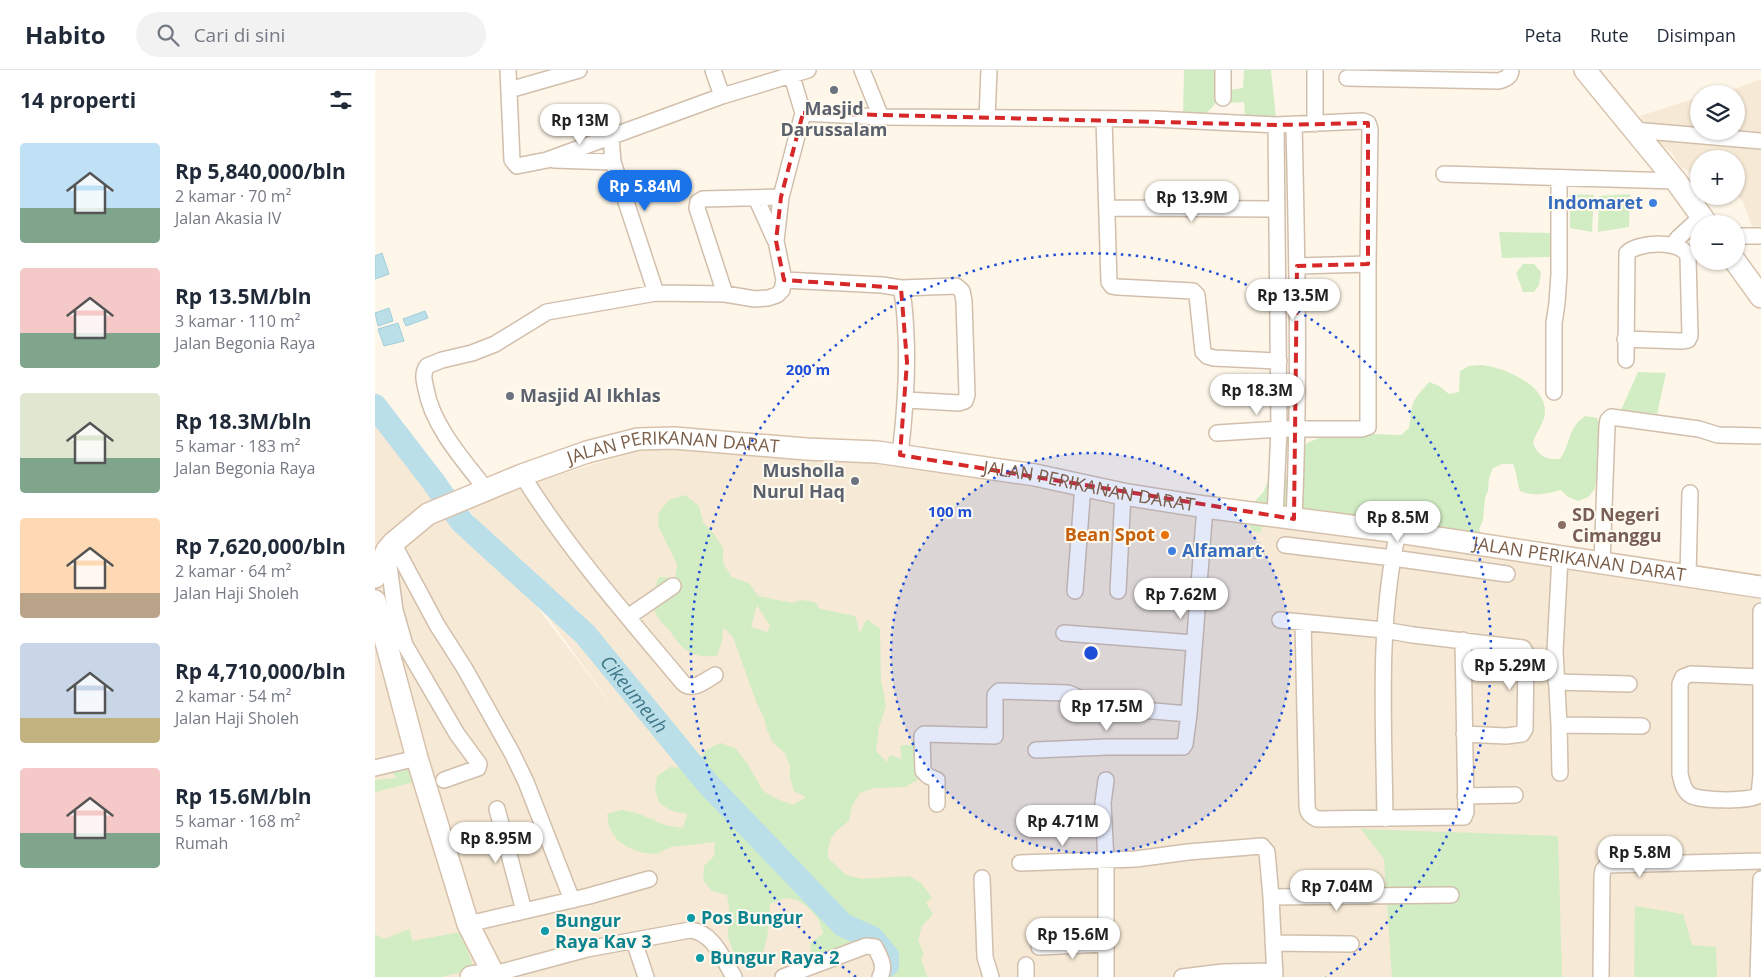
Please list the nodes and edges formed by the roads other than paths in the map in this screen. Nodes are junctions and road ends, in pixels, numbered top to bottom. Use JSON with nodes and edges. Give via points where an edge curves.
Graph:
{"nodes":[{"id":1,"x":508,"y":70,"type":"edge"},
{"id":2,"x":579,"y":70,"type":"edge"},
{"id":3,"x":713,"y":70,"type":"edge"},
{"id":4,"x":808,"y":70,"type":"edge"},
{"id":5,"x":862,"y":70,"type":"edge"},
{"id":6,"x":989,"y":70,"type":"edge"},
{"id":7,"x":1223,"y":70,"type":"edge"},
{"id":8,"x":1315,"y":70,"type":"edge"},
{"id":9,"x":1511,"y":70,"type":"edge"},
{"id":10,"x":1585,"y":70,"type":"edge"},
{"id":11,"x":791,"y":73,"type":"edge"},
{"id":12,"x":1347,"y":78,"type":"dead end"},
{"id":13,"x":509,"y":90,"type":"junction"},
{"id":14,"x":722,"y":96,"type":"junction"},
{"id":15,"x":1223,"y":98,"type":"dead end"},
{"id":16,"x":803,"y":113,"type":"junction"},
{"id":17,"x":881,"y":117,"type":"junction"},
{"id":18,"x":987,"y":118,"type":"junction"},
{"id":19,"x":1104,"y":119,"type":"junction"},
{"id":20,"x":1294,"y":124,"type":"junction"},
{"id":21,"x":1315,"y":124,"type":"junction"},
{"id":22,"x":1276,"y":125,"type":"junction"},
{"id":23,"x":1634,"y":130,"type":"junction"},
{"id":24,"x":611,"y":136,"type":"junction"},
{"id":25,"x":1761,"y":141,"type":"edge"},
{"id":26,"x":547,"y":160,"type":"junction"},
{"id":27,"x":613,"y":162,"type":"junction"},
{"id":28,"x":1444,"y":174,"type":"dead end"},
{"id":29,"x":1559,"y":178,"type":"junction"},
{"id":30,"x":1675,"y":181,"type":"junction"},
{"id":31,"x":781,"y":197,"type":"junction"},
{"id":32,"x":756,"y":198,"type":"junction"},
{"id":33,"x":1107,"y":208,"type":"junction"},
{"id":34,"x":1277,"y":209,"type":"junction"},
{"id":35,"x":1700,"y":215,"type":"edge"},
{"id":36,"x":1690,"y":229,"type":"edge"},
{"id":37,"x":1745,"y":236,"type":"edge"},
{"id":38,"x":1761,"y":236,"type":"edge"},
{"id":39,"x":776,"y":241,"type":"junction"},
{"id":40,"x":1673,"y":245,"type":"junction"},
{"id":41,"x":1367,"y":264,"type":"junction"},
{"id":42,"x":1297,"y":266,"type":"junction"},
{"id":43,"x":1742,"y":270,"type":"edge"},
{"id":44,"x":784,"y":280,"type":"junction"},
{"id":45,"x":901,"y":288,"type":"junction"},
{"id":46,"x":656,"y":293,"type":"junction"},
{"id":47,"x":725,"y":294,"type":"junction"},
{"id":48,"x":1761,"y":297,"type":"edge"},
{"id":49,"x":1625,"y":339,"type":"junction"},
{"id":50,"x":1626,"y":360,"type":"dead end"},
{"id":51,"x":1279,"y":361,"type":"junction"},
{"id":52,"x":1554,"y":392,"type":"dead end"},
{"id":53,"x":907,"y":400,"type":"junction"},
{"id":54,"x":1279,"y":429,"type":"junction"},
{"id":55,"x":1298,"y":430,"type":"junction"},
{"id":56,"x":1217,"y":433,"type":"dead end"},
{"id":57,"x":1761,"y":436,"type":"edge"},
{"id":58,"x":901,"y":455,"type":"junction"},
{"id":59,"x":522,"y":475,"type":"junction"},
{"id":60,"x":1083,"y":485,"type":"junction"},
{"id":61,"x":486,"y":489,"type":"junction"},
{"id":62,"x":1690,"y":493,"type":"dead end"},
{"id":63,"x":1123,"y":494,"type":"junction"},
{"id":64,"x":1205,"y":507,"type":"junction"},
{"id":65,"x":1284,"y":518,"type":"junction"},
{"id":66,"x":1398,"y":532,"type":"junction"},
{"id":67,"x":1285,"y":545,"type":"dead end"},
{"id":68,"x":390,"y":546,"type":"junction"},
{"id":69,"x":1560,"y":557,"type":"junction"},
{"id":70,"x":1393,"y":558,"type":"junction"},
{"id":71,"x":1602,"y":562,"type":"junction"},
{"id":72,"x":1507,"y":574,"type":"dead end"},
{"id":73,"x":1688,"y":576,"type":"junction"},
{"id":74,"x":375,"y":577,"type":"edge"},
{"id":75,"x":673,"y":586,"type":"dead end"},
{"id":76,"x":1761,"y":588,"type":"edge"},
{"id":77,"x":1075,"y":591,"type":"dead end"},
{"id":78,"x":1118,"y":591,"type":"dead end"},
{"id":79,"x":375,"y":601,"type":"edge"},
{"id":80,"x":1761,"y":611,"type":"edge"},
{"id":81,"x":628,"y":617,"type":"junction"},
{"id":82,"x":1280,"y":620,"type":"dead end"},
{"id":83,"x":1303,"y":622,"type":"junction"},
{"id":84,"x":1384,"y":630,"type":"junction"},
{"id":85,"x":1063,"y":634,"type":"dead end"},
{"id":86,"x":1463,"y":640,"type":"junction"},
{"id":87,"x":1194,"y":642,"type":"junction"},
{"id":88,"x":715,"y":674,"type":"dead end"},
{"id":89,"x":1760,"y":677,"type":"junction"},
{"id":90,"x":1557,"y":682,"type":"junction"},
{"id":91,"x":1629,"y":684,"type":"dead end"},
{"id":92,"x":1189,"y":714,"type":"junction"},
{"id":93,"x":1559,"y":725,"type":"junction"},
{"id":94,"x":1642,"y":726,"type":"dead end"},
{"id":95,"x":1464,"y":734,"type":"junction"},
{"id":96,"x":1036,"y":750,"type":"dead end"},
{"id":97,"x":417,"y":758,"type":"junction"},
{"id":98,"x":375,"y":768,"type":"edge"},
{"id":99,"x":1560,"y":773,"type":"dead end"},
{"id":100,"x":445,"y":780,"type":"dead end"},
{"id":101,"x":1106,"y":780,"type":"dead end"},
{"id":102,"x":1515,"y":794,"type":"dead end"},
{"id":103,"x":1465,"y":796,"type":"junction"},
{"id":104,"x":937,"y":804,"type":"dead end"},
{"id":105,"x":497,"y":809,"type":"dead end"},
{"id":106,"x":1385,"y":819,"type":"junction"},
{"id":107,"x":1106,"y":861,"type":"junction"},
{"id":108,"x":1761,"y":861,"type":"edge"},
{"id":109,"x":1020,"y":863,"type":"dead end"},
{"id":110,"x":982,"y":878,"type":"dead end"},
{"id":111,"x":649,"y":879,"type":"dead end"},
{"id":112,"x":1761,"y":879,"type":"edge"},
{"id":113,"x":1451,"y":896,"type":"dead end"},
{"id":114,"x":1271,"y":897,"type":"junction"},
{"id":115,"x":572,"y":900,"type":"junction"},
{"id":116,"x":524,"y":911,"type":"junction"},
{"id":117,"x":468,"y":924,"type":"junction"},
{"id":118,"x":634,"y":940,"type":"junction"},
{"id":119,"x":1273,"y":943,"type":"junction"},
{"id":120,"x":1105,"y":944,"type":"junction"},
{"id":121,"x":1351,"y":944,"type":"dead end"},
{"id":122,"x":1039,"y":947,"type":"dead end"},
{"id":123,"x":1275,"y":974,"type":"edge"},
{"id":124,"x":494,"y":975,"type":"edge"},
{"id":125,"x":471,"y":977,"type":"edge"},
{"id":126,"x":646,"y":977,"type":"edge"},
{"id":127,"x":734,"y":977,"type":"edge"},
{"id":128,"x":783,"y":977,"type":"edge"},
{"id":129,"x":880,"y":977,"type":"edge"},
{"id":130,"x":991,"y":977,"type":"edge"},
{"id":131,"x":1105,"y":977,"type":"edge"},
{"id":132,"x":1182,"y":977,"type":"edge"},
{"id":133,"x":1601,"y":977,"type":"edge"},
{"id":134,"x":1757,"y":977,"type":"edge"}],
"edges":[{"from":1,"to":13,"type":"street"},
{"from":2,"to":13,"type":"street"},
{"from":3,"to":14,"type":"street"},
{"from":4,"to":11,"type":"street"},
{"from":5,"to":17,"type":"street"},
{"from":6,"to":18,"type":"street"},
{"from":7,"to":15,"type":"street"},
{"from":8,"to":21,"type":"street"},
{"from":9,"to":12,"type":"street","via":[[1507,78],[1499,81]]},
{"from":10,"to":23,"type":"street"},
{"from":11,"to":14,"type":"street"},
{"from":11,"to":16,"type":"street"},
{"from":13,"to":26,"type":"street","via":[[512,160],[517,166]]},
{"from":14,"to":24,"type":"street"},
{"from":16,"to":17,"type":"street"},
{"from":16,"to":31,"type":"street"},
{"from":17,"to":18,"type":"street"},
{"from":18,"to":19,"type":"street"},
{"from":19,"to":22,"type":"street"},
{"from":19,"to":33,"type":"street"},
{"from":20,"to":21,"type":"street"},
{"from":20,"to":22,"type":"street"},
{"from":20,"to":42,"type":"street"},
{"from":21,"to":41,"type":"street","via":[[1368,123]]},
{"from":22,"to":34,"type":"street"},
{"from":23,"to":25,"type":"street"},
{"from":23,"to":30,"type":"street"},
{"from":24,"to":26,"type":"street"},
{"from":24,"to":27,"type":"street"},
{"from":26,"to":27,"type":"street"},
{"from":27,"to":46,"type":"street"},
{"from":28,"to":29,"type":"street"},
{"from":29,"to":30,"type":"street"},
{"from":29,"to":52,"type":"street"},
{"from":30,"to":35,"type":"street"},
{"from":31,"to":32,"type":"street"},
{"from":31,"to":39,"type":"street"},
{"from":32,"to":39,"type":"street"},
{"from":32,"to":47,"type":"street","via":[[703,199],[698,202],[697,208]]},
{"from":33,"to":34,"type":"street"},
{"from":33,"to":51,"type":"street","via":[[1109,282],[1112,286],[1193,292],[1197,296],[1203,352],[1207,356]]},
{"from":34,"to":51,"type":"street"},
{"from":36,"to":40,"type":"street"},
{"from":37,"to":38,"type":"street"},
{"from":39,"to":44,"type":"street"},
{"from":40,"to":49,"type":"street","via":[[1640,246],[1627,253]]},
{"from":40,"to":49,"type":"street","via":[[1684,249],[1688,257],[1688,340]]},
{"from":41,"to":42,"type":"street"},
{"from":41,"to":55,"type":"street","via":[[1367,427]]},
{"from":42,"to":55,"type":"street"},
{"from":43,"to":48,"type":"street"},
{"from":44,"to":45,"type":"street"},
{"from":44,"to":47,"type":"street","via":[[782,290],[768,298]]},
{"from":45,"to":53,"type":"street","via":[[905,302]]},
{"from":45,"to":53,"type":"street","via":[[956,286],[962,291],[964,300],[965,402]]},
{"from":46,"to":47,"type":"street"},
{"from":46,"to":61,"type":"street","via":[[547,312],[495,344],[427,366],[423,376],[428,403],[437,424]]},
{"from":49,"to":50,"type":"street"},
{"from":51,"to":54,"type":"street"},
{"from":53,"to":58,"type":"street"},
{"from":54,"to":55,"type":"street"},
{"from":54,"to":56,"type":"street"},
{"from":54,"to":65,"type":"street"},
{"from":55,"to":65,"type":"street"},
{"from":57,"to":71,"type":"street","via":[[1718,435],[1699,429],[1611,417],[1607,426]]},
{"from":58,"to":59,"type":"street","name":"JALAN PERIKANAN DARAT","via":[[654,438],[603,448]]},
{"from":58,"to":60,"type":"street","name":"JALAN PERIKANAN DARAT"},
{"from":59,"to":61,"type":"street","name":"JALAN PERIKANAN DARAT"},
{"from":59,"to":81,"type":"street","via":[[539,503]]},
{"from":60,"to":63,"type":"street","name":"JALAN PERIKANAN DARAT"},
{"from":60,"to":77,"type":"street"},
{"from":61,"to":68,"type":"street","name":"JALAN PERIKANAN DARAT","via":[[428,514]]},
{"from":62,"to":73,"type":"street"},
{"from":63,"to":64,"type":"street","name":"JALAN PERIKANAN DARAT"},
{"from":63,"to":78,"type":"street"},
{"from":64,"to":65,"type":"street","name":"JALAN PERIKANAN DARAT"},
{"from":64,"to":87,"type":"street"},
{"from":65,"to":66,"type":"street","name":"JALAN PERIKANAN DARAT"},
{"from":66,"to":69,"type":"street","name":"JALAN PERIKANAN DARAT"},
{"from":66,"to":70,"type":"street"},
{"from":67,"to":70,"type":"street"},
{"from":68,"to":74,"type":"street"},
{"from":68,"to":100,"type":"street","via":[[395,610],[405,645],[457,734],[479,764],[478,768]]},
{"from":68,"to":115,"type":"street","via":[[465,669],[527,782]]},
{"from":69,"to":71,"type":"street","name":"JALAN PERIKANAN DARAT"},
{"from":69,"to":90,"type":"street","via":[[1555,651]]},
{"from":70,"to":72,"type":"street"},
{"from":70,"to":84,"type":"street"},
{"from":71,"to":73,"type":"street","name":"JALAN PERIKANAN DARAT"},
{"from":73,"to":76,"type":"street","name":"JALAN PERIKANAN DARAT"},
{"from":75,"to":81,"type":"street"},
{"from":79,"to":97,"type":"street"},
{"from":80,"to":89,"type":"street"},
{"from":81,"to":88,"type":"street","via":[[687,687]]},
{"from":82,"to":83,"type":"street"},
{"from":83,"to":84,"type":"street"},
{"from":83,"to":106,"type":"street","via":[[1307,811],[1317,819]]},
{"from":84,"to":86,"type":"street"},
{"from":84,"to":106,"type":"street"},
{"from":85,"to":87,"type":"street"},
{"from":86,"to":95,"type":"street"},
{"from":86,"to":95,"type":"street","via":[[1517,646],[1526,653],[1525,729],[1522,734]]},
{"from":87,"to":92,"type":"street"},
{"from":89,"to":89,"type":"street","via":[[1759,795],[1751,799],[1705,799],[1688,794],[1680,774],[1680,684],[1683,677],[1691,674]]},
{"from":90,"to":91,"type":"street"},
{"from":90,"to":93,"type":"street"},
{"from":92,"to":96,"type":"street","via":[[1183,747]]},
{"from":92,"to":104,"type":"street","via":[[1095,706],[1068,693],[999,691],[994,701],[995,736],[922,736],[922,767],[926,775],[937,780]]},
{"from":93,"to":94,"type":"street"},
{"from":93,"to":99,"type":"street"},
{"from":95,"to":103,"type":"street"},
{"from":97,"to":98,"type":"street"},
{"from":97,"to":117,"type":"street"},
{"from":101,"to":107,"type":"street","via":[[1103,803]]},
{"from":102,"to":103,"type":"street"},
{"from":103,"to":106,"type":"street","via":[[1464,818]]},
{"from":105,"to":116,"type":"street"},
{"from":107,"to":109,"type":"street"},
{"from":107,"to":114,"type":"street","via":[[1262,846],[1267,852]]},
{"from":107,"to":120,"type":"street"},
{"from":108,"to":133,"type":"street","via":[[1607,864],[1602,876]]},
{"from":110,"to":130,"type":"street","via":[[985,957]]},
{"from":111,"to":115,"type":"street"},
{"from":112,"to":134,"type":"street"},
{"from":113,"to":114,"type":"street"},
{"from":114,"to":119,"type":"street"},
{"from":115,"to":116,"type":"street"},
{"from":116,"to":117,"type":"street"},
{"from":117,"to":124,"type":"street"},
{"from":118,"to":124,"type":"street","via":[[587,949]]},
{"from":118,"to":126,"type":"street"},
{"from":118,"to":127,"type":"street","via":[[677,931],[698,931],[707,935]]},
{"from":119,"to":121,"type":"street"},
{"from":119,"to":123,"type":"street"},
{"from":120,"to":122,"type":"street"},
{"from":120,"to":131,"type":"street"},
{"from":123,"to":132,"type":"street","via":[[1223,972]]},
{"from":124,"to":125,"type":"street"},
{"from":128,"to":129,"type":"street","via":[[866,946],[875,947],[883,963]]}]}
